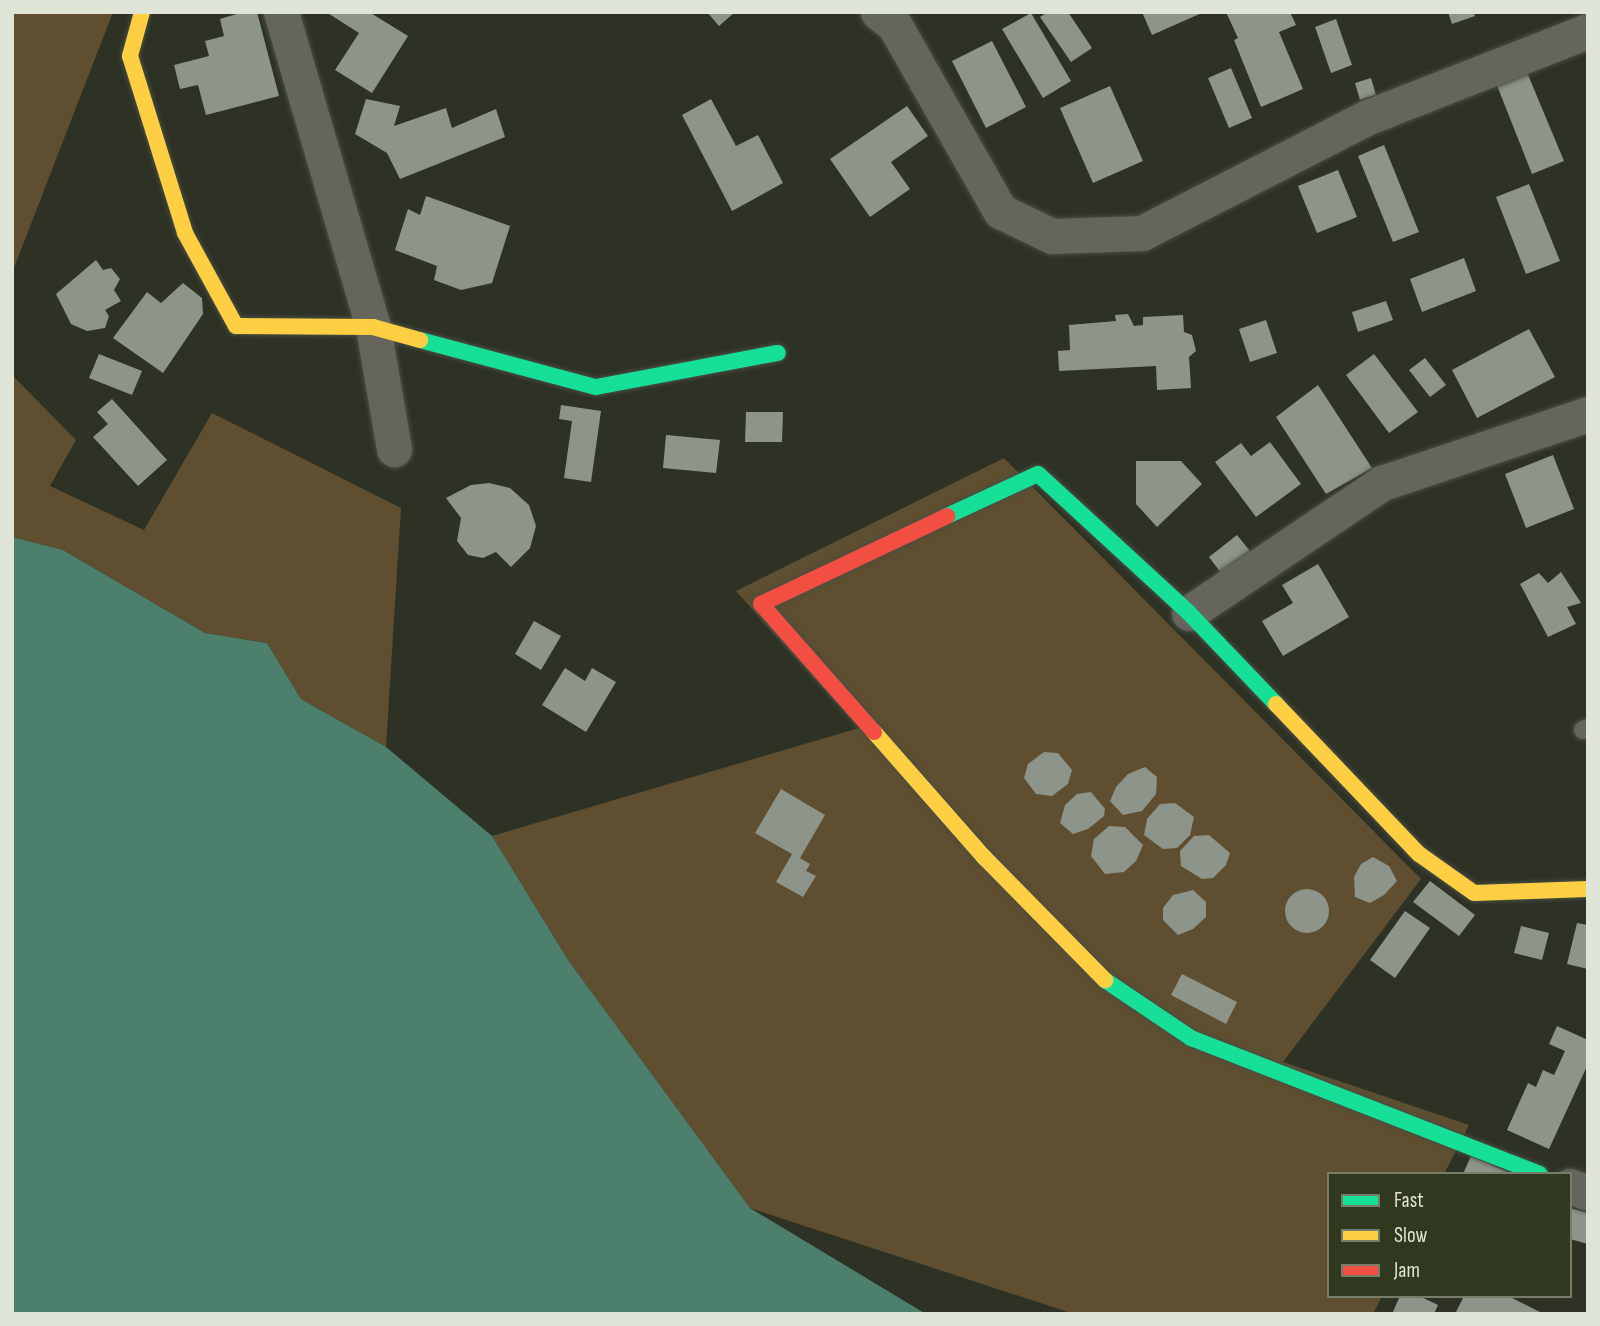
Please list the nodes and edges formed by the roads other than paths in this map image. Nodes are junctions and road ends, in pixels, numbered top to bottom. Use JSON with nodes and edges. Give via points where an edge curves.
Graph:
{"nodes":[{"id":1,"x":142,"y":12,"type":"edge"},
{"id":2,"x":281,"y":12,"type":"edge"},
{"id":3,"x":897,"y":17,"type":"edge"},
{"id":4,"x":1588,"y":31,"type":"edge"},
{"id":5,"x":373,"y":327,"type":"junction"},
{"id":6,"x":778,"y":353,"type":"dead end"},
{"id":7,"x":1588,"y":414,"type":"edge"},
{"id":8,"x":394,"y":449,"type":"dead end"},
{"id":9,"x":1189,"y":613,"type":"junction"},
{"id":10,"x":1588,"y":889,"type":"edge"},
{"id":11,"x":1534,"y":1172,"type":"edge"}],
"edges":[{"from":1,"to":5,"type":"street","via":[[130,56],[186,233],[236,326]]},
{"from":2,"to":5,"type":"street"},
{"from":3,"to":4,"type":"street","via":[[1000,211],[1052,236],[1142,233],[1368,117]]},
{"from":5,"to":6,"type":"street","via":[[596,387]]},
{"from":5,"to":8,"type":"street"},
{"from":7,"to":9,"type":"street","via":[[1382,483]]},
{"from":9,"to":10,"type":"street","via":[[1419,854],[1474,892]]},
{"from":9,"to":11,"type":"street","via":[[1038,474],[761,604],[984,857],[1110,985],[1191,1038]]}]}
